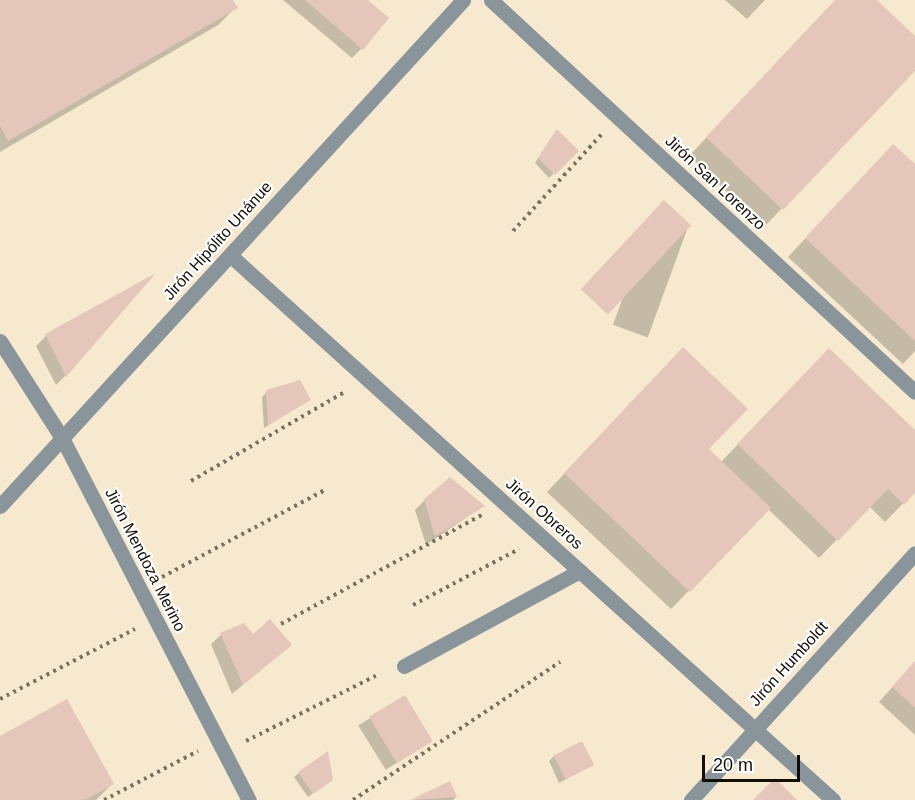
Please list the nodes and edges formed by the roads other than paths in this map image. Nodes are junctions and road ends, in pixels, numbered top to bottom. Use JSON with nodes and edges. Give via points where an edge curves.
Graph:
{"nodes":[{"id":1,"x":463,"y":0,"type":"edge"},
{"id":2,"x":491,"y":0,"type":"edge"},
{"id":3,"x":230,"y":255,"type":"junction"},
{"id":4,"x":0,"y":341,"type":"edge"},
{"id":5,"x":915,"y":392,"type":"edge"},
{"id":6,"x":62,"y":438,"type":"junction"},
{"id":7,"x":0,"y":506,"type":"edge"},
{"id":8,"x":915,"y":553,"type":"edge"},
{"id":9,"x":580,"y":571,"type":"junction"},
{"id":10,"x":404,"y":666,"type":"dead end"},
{"id":11,"x":755,"y":729,"type":"junction"},
{"id":12,"x":249,"y":800,"type":"edge"},
{"id":13,"x":691,"y":800,"type":"edge"},
{"id":14,"x":833,"y":800,"type":"edge"}],
"edges":[{"from":1,"to":3,"type":"street","name":"Jirón Hipólito Unánue"},
{"from":2,"to":5,"type":"street","name":"Jirón San Lorenzo"},
{"from":3,"to":6,"type":"street","name":"Jirón Hipólito Unánue"},
{"from":3,"to":9,"type":"street","name":"Jirón Obreros"},
{"from":4,"to":6,"type":"street","name":"Jirón Mendoza Merino"},
{"from":6,"to":7,"type":"street","name":"Jirón Hipólito Unánue"},
{"from":6,"to":12,"type":"street","name":"Jirón Mendoza Merino"},
{"from":8,"to":11,"type":"street","name":"Jirón Humboldt"},
{"from":9,"to":10,"type":"street"},
{"from":9,"to":11,"type":"street","name":"Jirón Obreros"},
{"from":11,"to":13,"type":"street","name":"Jirón Humboldt"},
{"from":11,"to":14,"type":"street","name":"Jirón Obreros"}]}
